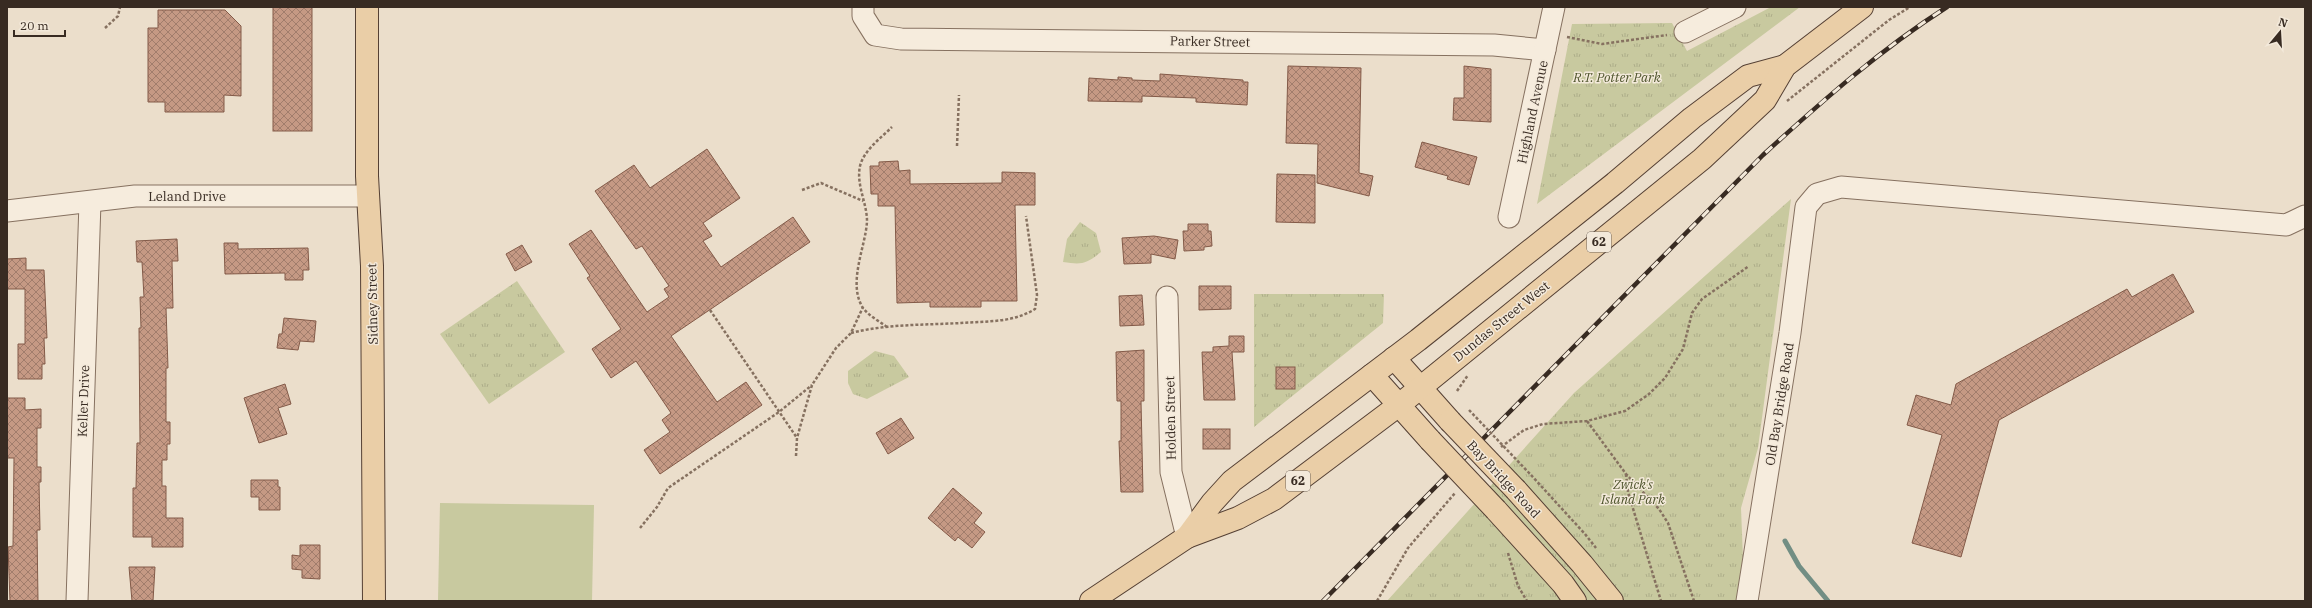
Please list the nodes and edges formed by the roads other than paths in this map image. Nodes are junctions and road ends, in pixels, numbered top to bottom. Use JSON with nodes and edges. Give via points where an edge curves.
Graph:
{"nodes":[{"id":1,"x":367,"y":7,"type":"edge"},
{"id":2,"x":863,"y":7,"type":"edge"},
{"id":3,"x":1554,"y":7,"type":"edge"},
{"id":4,"x":1735,"y":7,"type":"edge"},
{"id":5,"x":1854,"y":9,"type":"edge"},
{"id":6,"x":1685,"y":32,"type":"road end"},
{"id":7,"x":1545,"y":50,"type":"junction"},
{"id":8,"x":1785,"y":66,"type":"junction"},
{"id":9,"x":367,"y":196,"type":"junction"},
{"id":10,"x":90,"y":202,"type":"junction"},
{"id":11,"x":7,"y":211,"type":"edge"},
{"id":12,"x":2305,"y":216,"type":"edge"},
{"id":13,"x":1509,"y":217,"type":"dead end"},
{"id":14,"x":1167,"y":297,"type":"dead end"},
{"id":15,"x":1394,"y":358,"type":"junction"},
{"id":16,"x":1372,"y":375,"type":"junction"},
{"id":17,"x":1419,"y":387,"type":"junction"},
{"id":18,"x":1399,"y":405,"type":"junction"},
{"id":19,"x":1187,"y":537,"type":"junction"},
{"id":20,"x":77,"y":601,"type":"edge"},
{"id":21,"x":374,"y":601,"type":"edge"},
{"id":22,"x":1091,"y":601,"type":"edge"},
{"id":23,"x":1575,"y":601,"type":"edge"},
{"id":24,"x":1612,"y":601,"type":"edge"},
{"id":25,"x":1746,"y":601,"type":"edge"}],
"edges":[{"from":1,"to":9,"type":"main road","name":"Sidney Street"},
{"from":2,"to":7,"type":"street","name":"Parker Street","via":[[863,16],[875,35],[901,39],[1494,45]]},
{"from":3,"to":7,"type":"street","name":"Highland Avenue"},
{"from":4,"to":6,"type":"street"},
{"from":5,"to":8,"type":"main road","name":"Dundas Street West","number":"62"},
{"from":7,"to":13,"type":"street","name":"Highland Avenue"},
{"from":8,"to":15,"type":"main road","name":"Dundas Street West","number":"62","via":[[1748,76],[1692,118],[1615,183]]},
{"from":8,"to":17,"type":"main road","name":"Dundas Street West","number":"62","via":[[1765,100],[1702,159]]},
{"from":9,"to":10,"type":"street","name":"Leland Drive","via":[[135,196]]},
{"from":9,"to":21,"type":"main road","name":"Sidney Street","via":[[372,266]]},
{"from":10,"to":11,"type":"street","name":"Leland Drive"},
{"from":10,"to":20,"type":"street","name":"Keller Drive"},
{"from":12,"to":25,"type":"street","name":"Old Bay Bridge Road","via":[[2286,225],[1841,187],[1817,194],[1806,207],[1790,333]]},
{"from":14,"to":19,"type":"street","name":"Holden Street","via":[[1171,472]]},
{"from":15,"to":16,"type":"main road","name":"Dundas Street West","number":"62"},
{"from":15,"to":17,"type":"main road","name":"Bay Bridge Road"},
{"from":16,"to":18,"type":"main road","name":"Bay Bridge Road"},
{"from":16,"to":19,"type":"main road","name":"Dundas Street West","via":[[1232,481]]},
{"from":17,"to":18,"type":"main road","name":"Dundas Street West","number":"62"},
{"from":17,"to":24,"type":"main road","name":"Bay Bridge Road","bridge":true,"via":[[1516,490]]},
{"from":18,"to":19,"type":"main road","name":"Dundas Street West","number":"62","via":[[1274,499],[1238,518]]},
{"from":18,"to":23,"type":"main road","name":"Bay Bridge Road","bridge":true,"via":[[1563,584]]},
{"from":19,"to":22,"type":"main road","name":"Dundas Street West"}]}
